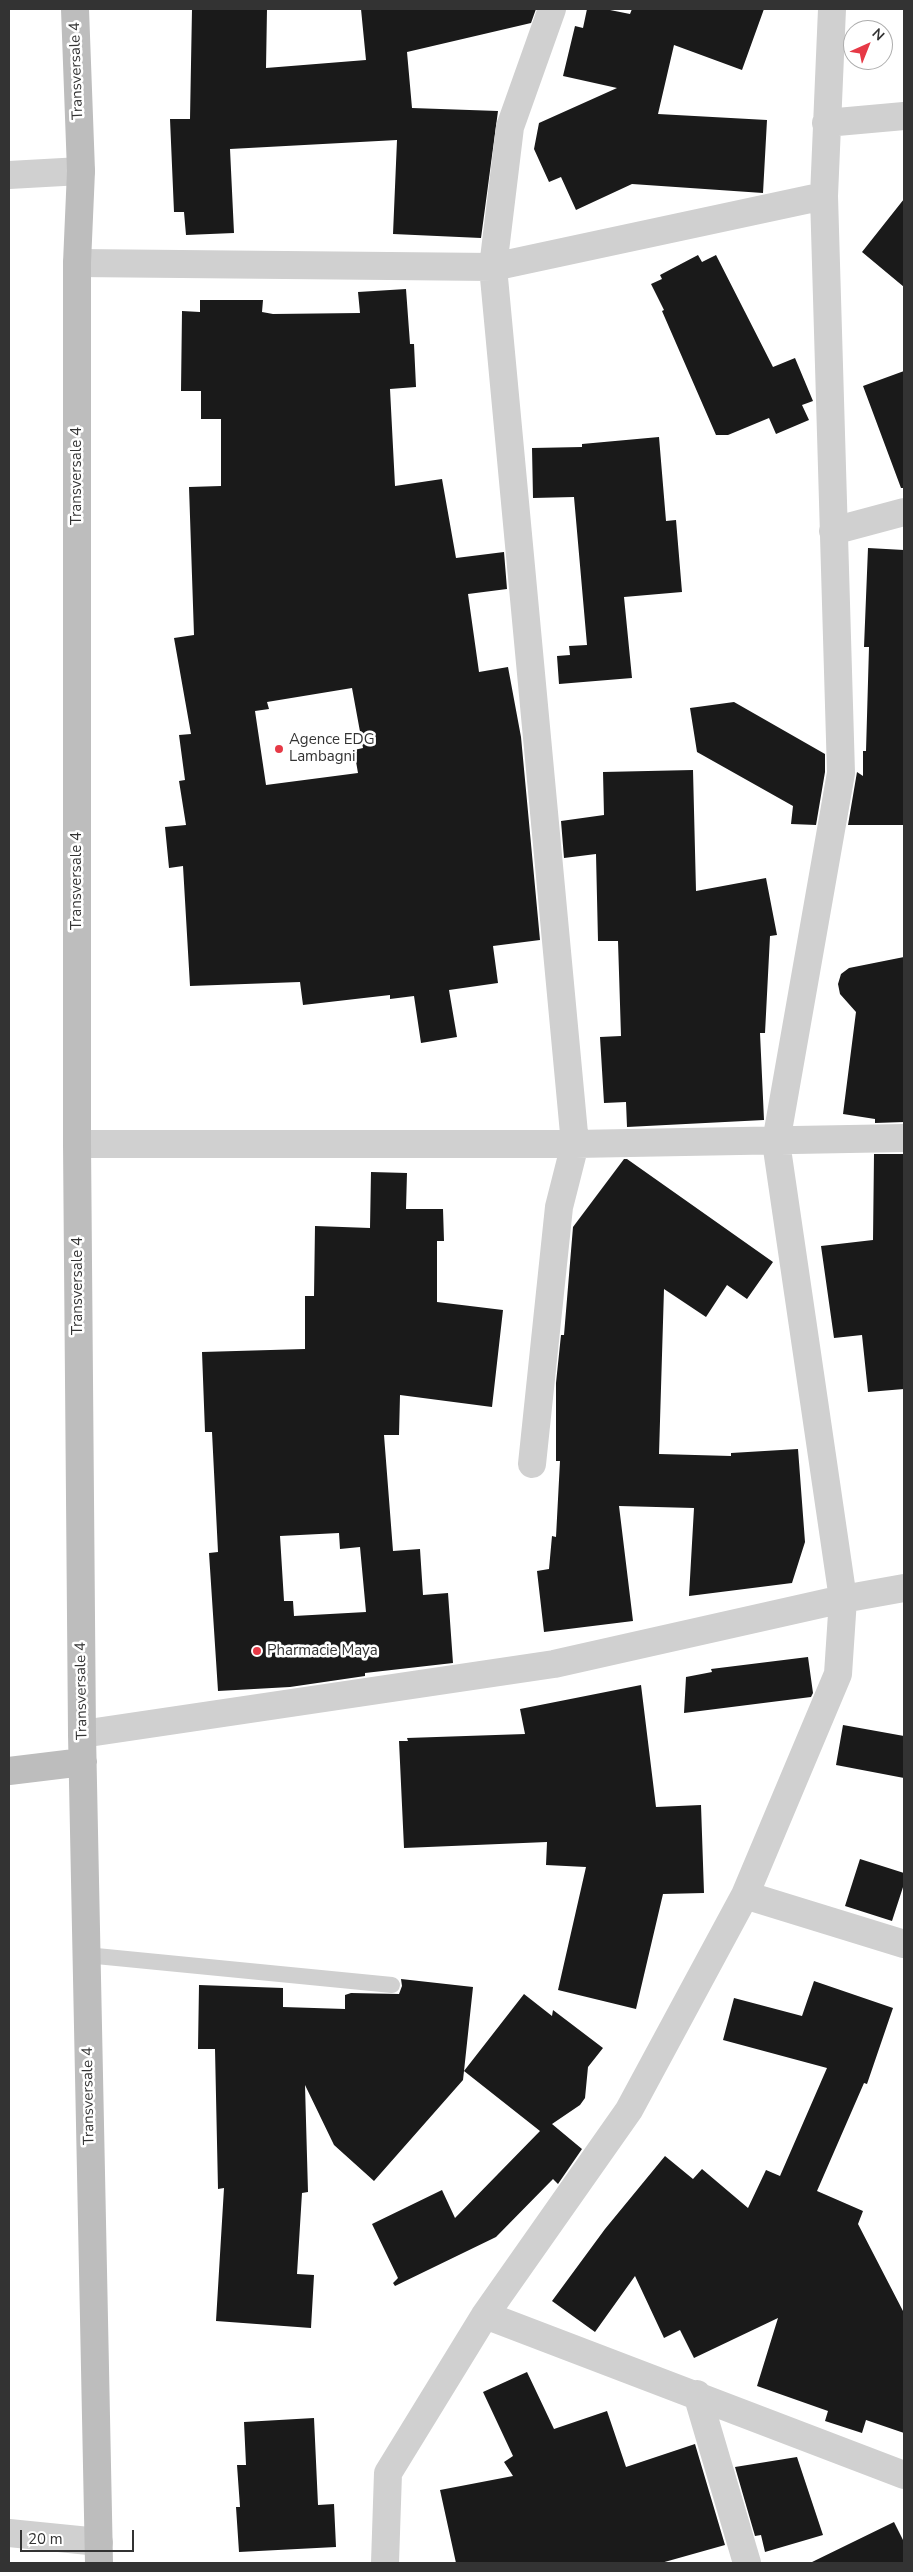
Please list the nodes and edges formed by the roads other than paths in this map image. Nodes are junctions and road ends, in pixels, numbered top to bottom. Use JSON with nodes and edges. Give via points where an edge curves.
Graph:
{"nodes":[{"id":1,"x":75,"y":9,"type":"edge"},
{"id":2,"x":552,"y":9,"type":"edge"},
{"id":3,"x":832,"y":9,"type":"edge"},
{"id":4,"x":904,"y":116,"type":"edge"},
{"id":5,"x":826,"y":123,"type":"junction"},
{"id":6,"x":81,"y":172,"type":"junction"},
{"id":7,"x":9,"y":175,"type":"edge"},
{"id":8,"x":824,"y":196,"type":"junction"},
{"id":9,"x":77,"y":263,"type":"junction"},
{"id":10,"x":493,"y":267,"type":"junction"},
{"id":11,"x":904,"y":512,"type":"edge"},
{"id":12,"x":833,"y":531,"type":"junction"},
{"id":13,"x":904,"y":1138,"type":"edge"},
{"id":14,"x":776,"y":1142,"type":"junction"},
{"id":15,"x":77,"y":1144,"type":"junction"},
{"id":16,"x":575,"y":1144,"type":"junction"},
{"id":17,"x":532,"y":1464,"type":"dead end"},
{"id":18,"x":904,"y":1588,"type":"edge"},
{"id":19,"x":843,"y":1599,"type":"junction"},
{"id":20,"x":82,"y":1734,"type":"junction"},
{"id":21,"x":83,"y":1762,"type":"junction"},
{"id":22,"x":9,"y":1771,"type":"edge"},
{"id":23,"x":744,"y":1895,"type":"junction"},
{"id":24,"x":904,"y":1944,"type":"edge"},
{"id":25,"x":86,"y":1955,"type":"junction"},
{"id":26,"x":392,"y":1984,"type":"dead end"},
{"id":27,"x":485,"y":2315,"type":"junction"},
{"id":28,"x":697,"y":2394,"type":"junction"},
{"id":29,"x":904,"y":2475,"type":"edge"},
{"id":30,"x":9,"y":2533,"type":"edge"},
{"id":31,"x":99,"y":2553,"type":"edge"},
{"id":32,"x":385,"y":2563,"type":"edge"},
{"id":33,"x":747,"y":2563,"type":"edge"}],
"edges":[{"from":1,"to":6,"type":"main road","name":"Transversale 4"},
{"from":2,"to":10,"type":"street","via":[[510,127]]},
{"from":3,"to":5,"type":"street"},
{"from":4,"to":5,"type":"street"},
{"from":5,"to":8,"type":"street"},
{"from":6,"to":7,"type":"street"},
{"from":6,"to":9,"type":"main road","name":"Transversale 4"},
{"from":8,"to":10,"type":"street"},
{"from":8,"to":12,"type":"street"},
{"from":9,"to":10,"type":"street"},
{"from":9,"to":15,"type":"main road","name":"Transversale 4"},
{"from":10,"to":16,"type":"street"},
{"from":11,"to":12,"type":"street"},
{"from":12,"to":14,"type":"street","via":[[841,773]]},
{"from":13,"to":14,"type":"street"},
{"from":14,"to":16,"type":"street"},
{"from":14,"to":19,"type":"street"},
{"from":15,"to":16,"type":"street"},
{"from":15,"to":20,"type":"main road","name":"Transversale 4"},
{"from":16,"to":17,"type":"street","via":[[559,1207]]},
{"from":18,"to":19,"type":"street"},
{"from":19,"to":20,"type":"street","via":[[554,1664]]},
{"from":19,"to":23,"type":"street","via":[[838,1674]]},
{"from":20,"to":21,"type":"main road","name":"Transversale 4"},
{"from":21,"to":22,"type":"main road"},
{"from":21,"to":25,"type":"main road","name":"Transversale 4"},
{"from":23,"to":24,"type":"street"},
{"from":23,"to":27,"type":"street","via":[[629,2110]]},
{"from":25,"to":26,"type":"lane"},
{"from":25,"to":31,"type":"main road","name":"Transversale 4"},
{"from":27,"to":28,"type":"street"},
{"from":27,"to":32,"type":"street","via":[[388,2473]]},
{"from":28,"to":29,"type":"street"},
{"from":28,"to":33,"type":"street"},
{"from":30,"to":31,"type":"street"}]}
